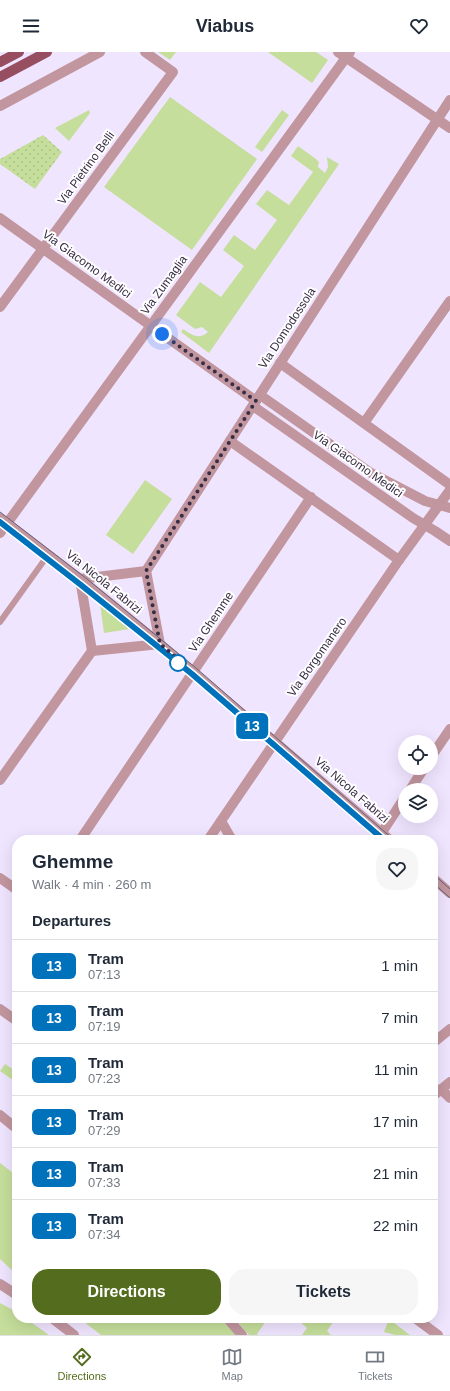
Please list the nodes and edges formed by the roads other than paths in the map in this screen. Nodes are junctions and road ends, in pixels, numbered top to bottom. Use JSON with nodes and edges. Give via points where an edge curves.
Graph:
{"nodes":[{"id":1,"x":19,"y":52,"type":"edge"},
{"id":2,"x":46,"y":52,"type":"edge"},
{"id":3,"x":100,"y":52,"type":"edge"},
{"id":4,"x":145,"y":52,"type":"edge"},
{"id":5,"x":344,"y":54,"type":"edge"},
{"id":6,"x":0,"y":62,"type":"edge"},
{"id":7,"x":0,"y":77,"type":"edge"},
{"id":8,"x":450,"y":100,"type":"edge"},
{"id":9,"x":0,"y":106,"type":"edge"},
{"id":10,"x":437,"y":120,"type":"junction"},
{"id":11,"x":450,"y":128,"type":"edge"},
{"id":12,"x":0,"y":218,"type":"edge"},
{"id":13,"x":43,"y":249,"type":"junction"},
{"id":14,"x":450,"y":301,"type":"edge"},
{"id":15,"x":0,"y":307,"type":"edge"},
{"id":16,"x":151,"y":326,"type":"junction"},
{"id":17,"x":280,"y":363,"type":"junction"},
{"id":18,"x":256,"y":400,"type":"junction"},
{"id":19,"x":364,"y":423,"type":"junction"},
{"id":20,"x":230,"y":441,"type":"junction"},
{"id":21,"x":450,"y":485,"type":"edge"},
{"id":22,"x":450,"y":490,"type":"edge"},
{"id":23,"x":311,"y":497,"type":"junction"},
{"id":24,"x":438,"y":505,"type":"junction"},
{"id":25,"x":450,"y":508,"type":"edge"},
{"id":26,"x":4,"y":521,"type":"edge"},
{"id":27,"x":424,"y":524,"type":"junction"},
{"id":28,"x":0,"y":533,"type":"edge"},
{"id":29,"x":450,"y":541,"type":"edge"},
{"id":30,"x":48,"y":555,"type":"junction"},
{"id":31,"x":399,"y":560,"type":"junction"},
{"id":32,"x":146,"y":571,"type":"junction"},
{"id":33,"x":80,"y":579,"type":"junction"},
{"id":34,"x":0,"y":622,"type":"edge"},
{"id":35,"x":160,"y":644,"type":"junction"},
{"id":36,"x":92,"y":651,"type":"junction"},
{"id":37,"x":194,"y":672,"type":"junction"},
{"id":38,"x":450,"y":728,"type":"edge"},
{"id":39,"x":275,"y":741,"type":"junction"},
{"id":40,"x":438,"y":747,"type":"edge"},
{"id":41,"x":0,"y":780,"type":"edge"},
{"id":42,"x":398,"y":808,"type":"edge"},
{"id":43,"x":221,"y":821,"type":"junction"},
{"id":44,"x":83,"y":835,"type":"edge"},
{"id":45,"x":211,"y":835,"type":"edge"},
{"id":46,"x":229,"y":835,"type":"edge"},
{"id":47,"x":378,"y":835,"type":"edge"},
{"id":48,"x":380,"y":835,"type":"edge"},
{"id":49,"x":0,"y":878,"type":"edge"},
{"id":50,"x":438,"y":882,"type":"edge"},
{"id":51,"x":12,"y":886,"type":"edge"},
{"id":52,"x":450,"y":893,"type":"edge"},
{"id":53,"x":0,"y":1009,"type":"edge"},
{"id":54,"x":12,"y":1017,"type":"edge"},
{"id":55,"x":450,"y":1029,"type":"edge"},
{"id":56,"x":438,"y":1039,"type":"edge"},
{"id":57,"x":450,"y":1082,"type":"edge"},
{"id":58,"x":441,"y":1089,"type":"junction"},
{"id":59,"x":438,"y":1092,"type":"edge"},
{"id":60,"x":450,"y":1098,"type":"edge"},
{"id":61,"x":0,"y":1115,"type":"edge"},
{"id":62,"x":12,"y":1122,"type":"edge"},
{"id":63,"x":0,"y":1284,"type":"edge"},
{"id":64,"x":12,"y":1292,"type":"edge"},
{"id":65,"x":58,"y":1323,"type":"edge"},
{"id":66,"x":231,"y":1323,"type":"edge"},
{"id":67,"x":422,"y":1323,"type":"edge"},
{"id":68,"x":74,"y":1335,"type":"edge"},
{"id":69,"x":242,"y":1335,"type":"edge"},
{"id":70,"x":438,"y":1335,"type":"edge"}],
"edges":[{"from":1,"to":6,"type":"main road"},
{"from":2,"to":7,"type":"main road"},
{"from":3,"to":9,"type":"street"},
{"from":4,"to":13,"type":"street","name":"Via Pietrino Belli","via":[[173,72]]},
{"from":5,"to":10,"type":"street"},
{"from":5,"to":16,"type":"street","name":"Via Zumaglia"},
{"from":8,"to":10,"type":"street","name":"Via Domodossola"},
{"from":10,"to":11,"type":"street"},
{"from":10,"to":17,"type":"street","name":"Via Domodossola"},
{"from":12,"to":13,"type":"street","name":"Via Giacomo Medici"},
{"from":13,"to":15,"type":"street","name":"Via Pietrino Belli"},
{"from":13,"to":16,"type":"street","name":"Via Giacomo Medici"},
{"from":14,"to":19,"type":"street"},
{"from":16,"to":18,"type":"street","name":"Via Giacomo Medici"},
{"from":16,"to":26,"type":"street","name":"Via Zumaglia"},
{"from":17,"to":18,"type":"street","name":"Via Domodossola"},
{"from":17,"to":19,"type":"street"},
{"from":18,"to":20,"type":"street","name":"Via Domodossola"},
{"from":18,"to":24,"type":"street","name":"Via Giacomo Medici","via":[[371,473]]},
{"from":18,"to":27,"type":"street","name":"Via Giacomo Medici"},
{"from":19,"to":21,"type":"street"},
{"from":20,"to":23,"type":"street"},
{"from":20,"to":32,"type":"street","name":"Via Domodossola"},
{"from":22,"to":24,"type":"street","name":"Via Borgomanero"},
{"from":23,"to":31,"type":"street"},
{"from":23,"to":37,"type":"street","name":"Via Ghemme"},
{"from":24,"to":25,"type":"street","name":"Via Giacomo Medici"},
{"from":24,"to":27,"type":"street","name":"Via Borgomanero"},
{"from":26,"to":28,"type":"street","name":"Via Zumaglia"},
{"from":26,"to":30,"type":"street","name":"Via Nicola Fabrizi"},
{"from":27,"to":29,"type":"street","name":"Via Giacomo Medici"},
{"from":27,"to":31,"type":"street","name":"Via Borgomanero"},
{"from":30,"to":33,"type":"street","name":"Via Nicola Fabrizi"},
{"from":30,"to":34,"type":"lane"},
{"from":31,"to":39,"type":"street","name":"Via Borgomanero"},
{"from":32,"to":33,"type":"street"},
{"from":32,"to":35,"type":"street"},
{"from":33,"to":35,"type":"street","name":"Via Nicola Fabrizi"},
{"from":33,"to":36,"type":"street"},
{"from":35,"to":36,"type":"street"},
{"from":35,"to":37,"type":"street","name":"Via Nicola Fabrizi"},
{"from":36,"to":41,"type":"street"},
{"from":37,"to":39,"type":"street","name":"Via Nicola Fabrizi"},
{"from":37,"to":44,"type":"street","name":"Via Ghemme"},
{"from":38,"to":40,"type":"street"},
{"from":39,"to":43,"type":"street","name":"Via Borgomanero"},
{"from":39,"to":47,"type":"street","name":"Via Nicola Fabrizi"},
{"from":42,"to":48,"type":"street"},
{"from":43,"to":45,"type":"street","name":"Via Borgomanero"},
{"from":43,"to":46,"type":"street"},
{"from":49,"to":51,"type":"street"},
{"from":50,"to":52,"type":"street"},
{"from":53,"to":54,"type":"street"},
{"from":55,"to":56,"type":"street"},
{"from":57,"to":58,"type":"street"},
{"from":58,"to":59,"type":"street"},
{"from":58,"to":60,"type":"street"},
{"from":61,"to":62,"type":"street"},
{"from":63,"to":64,"type":"street"},
{"from":65,"to":68,"type":"street"},
{"from":66,"to":69,"type":"street"},
{"from":67,"to":70,"type":"street"}]}
